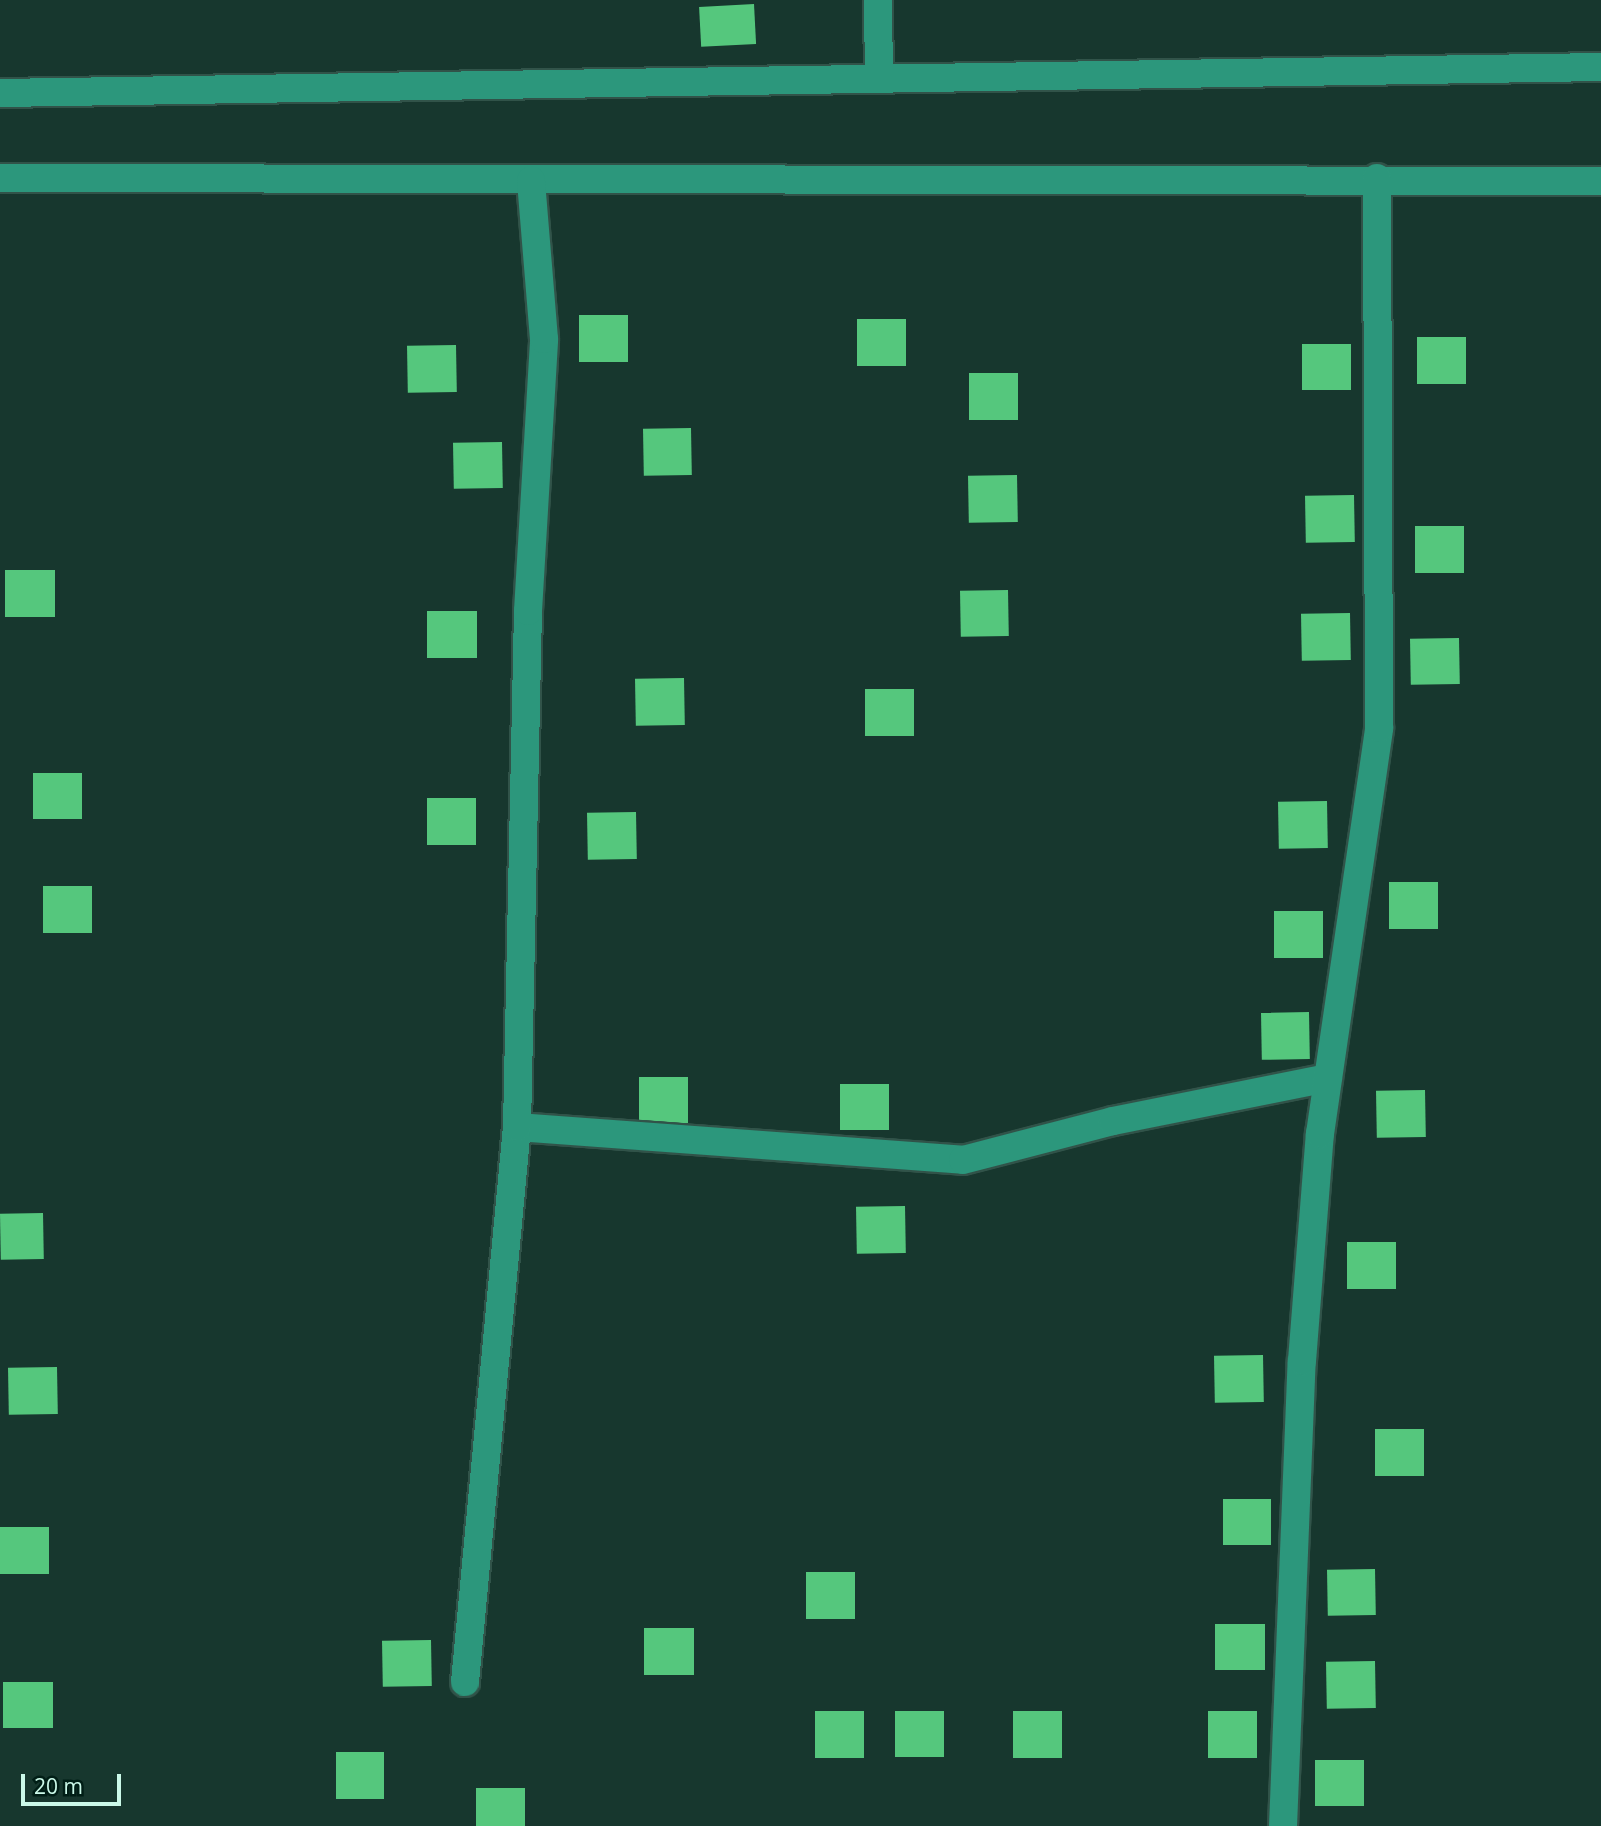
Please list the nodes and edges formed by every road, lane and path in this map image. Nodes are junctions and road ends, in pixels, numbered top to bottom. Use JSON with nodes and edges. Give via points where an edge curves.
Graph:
{"nodes":[{"id":1,"x":878,"y":0,"type":"edge"},
{"id":2,"x":1601,"y":67,"type":"edge"},
{"id":3,"x":879,"y":79,"type":"junction"},
{"id":4,"x":0,"y":93,"type":"edge"},
{"id":5,"x":0,"y":178,"type":"edge"},
{"id":6,"x":1377,"y":178,"type":"junction"},
{"id":7,"x":530,"y":181,"type":"junction"},
{"id":8,"x":1601,"y":181,"type":"edge"},
{"id":9,"x":1328,"y":1078,"type":"junction"},
{"id":10,"x":517,"y":1127,"type":"junction"},
{"id":11,"x":465,"y":1682,"type":"dead end"},
{"id":12,"x":1283,"y":1826,"type":"edge"}],
"edges":[{"from":1,"to":3,"type":"street"},
{"from":2,"to":3,"type":"street"},
{"from":3,"to":4,"type":"street"},
{"from":5,"to":7,"type":"street"},
{"from":6,"to":7,"type":"street"},
{"from":6,"to":8,"type":"street"},
{"from":6,"to":9,"type":"street","via":[[1380,728]]},
{"from":7,"to":10,"type":"street","via":[[544,339],[528,611]]},
{"from":9,"to":10,"type":"street","via":[[1113,1121],[963,1160]]},
{"from":9,"to":12,"type":"street","via":[[1302,1361]]},
{"from":10,"to":11,"type":"street"}]}
